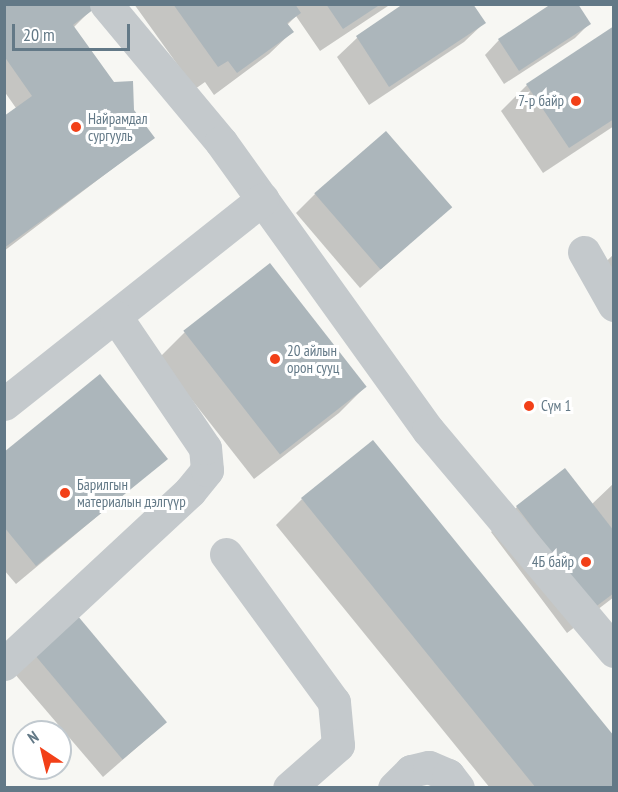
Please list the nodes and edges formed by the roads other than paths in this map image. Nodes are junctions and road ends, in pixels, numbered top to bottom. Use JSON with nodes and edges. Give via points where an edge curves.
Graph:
{"nodes":[{"id":1,"x":106,"y":4,"type":"edge"},
{"id":2,"x":263,"y":199,"type":"junction"},
{"id":3,"x":584,"y":252,"type":"dead end"},
{"id":4,"x":614,"y":305,"type":"edge"},
{"id":5,"x":116,"y":317,"type":"junction"},
{"id":6,"x":4,"y":404,"type":"edge"},
{"id":7,"x":226,"y":554,"type":"dead end"},
{"id":8,"x":614,"y":651,"type":"edge"},
{"id":9,"x":4,"y":663,"type":"edge"},
{"id":10,"x":289,"y":788,"type":"edge"},
{"id":11,"x":394,"y":788,"type":"edge"},
{"id":12,"x":458,"y":788,"type":"edge"}],
"edges":[{"from":1,"to":2,"type":"street","via":[[221,142]]},
{"from":2,"to":5,"type":"street"},
{"from":2,"to":8,"type":"street","via":[[428,430]]},
{"from":3,"to":4,"type":"street"},
{"from":5,"to":6,"type":"street"},
{"from":5,"to":9,"type":"street","via":[[205,448],[207,470],[190,491]]},
{"from":7,"to":10,"type":"street","via":[[334,702],[338,744]]},
{"from":11,"to":12,"type":"street","via":[[411,771],[429,767],[448,775]]}]}
